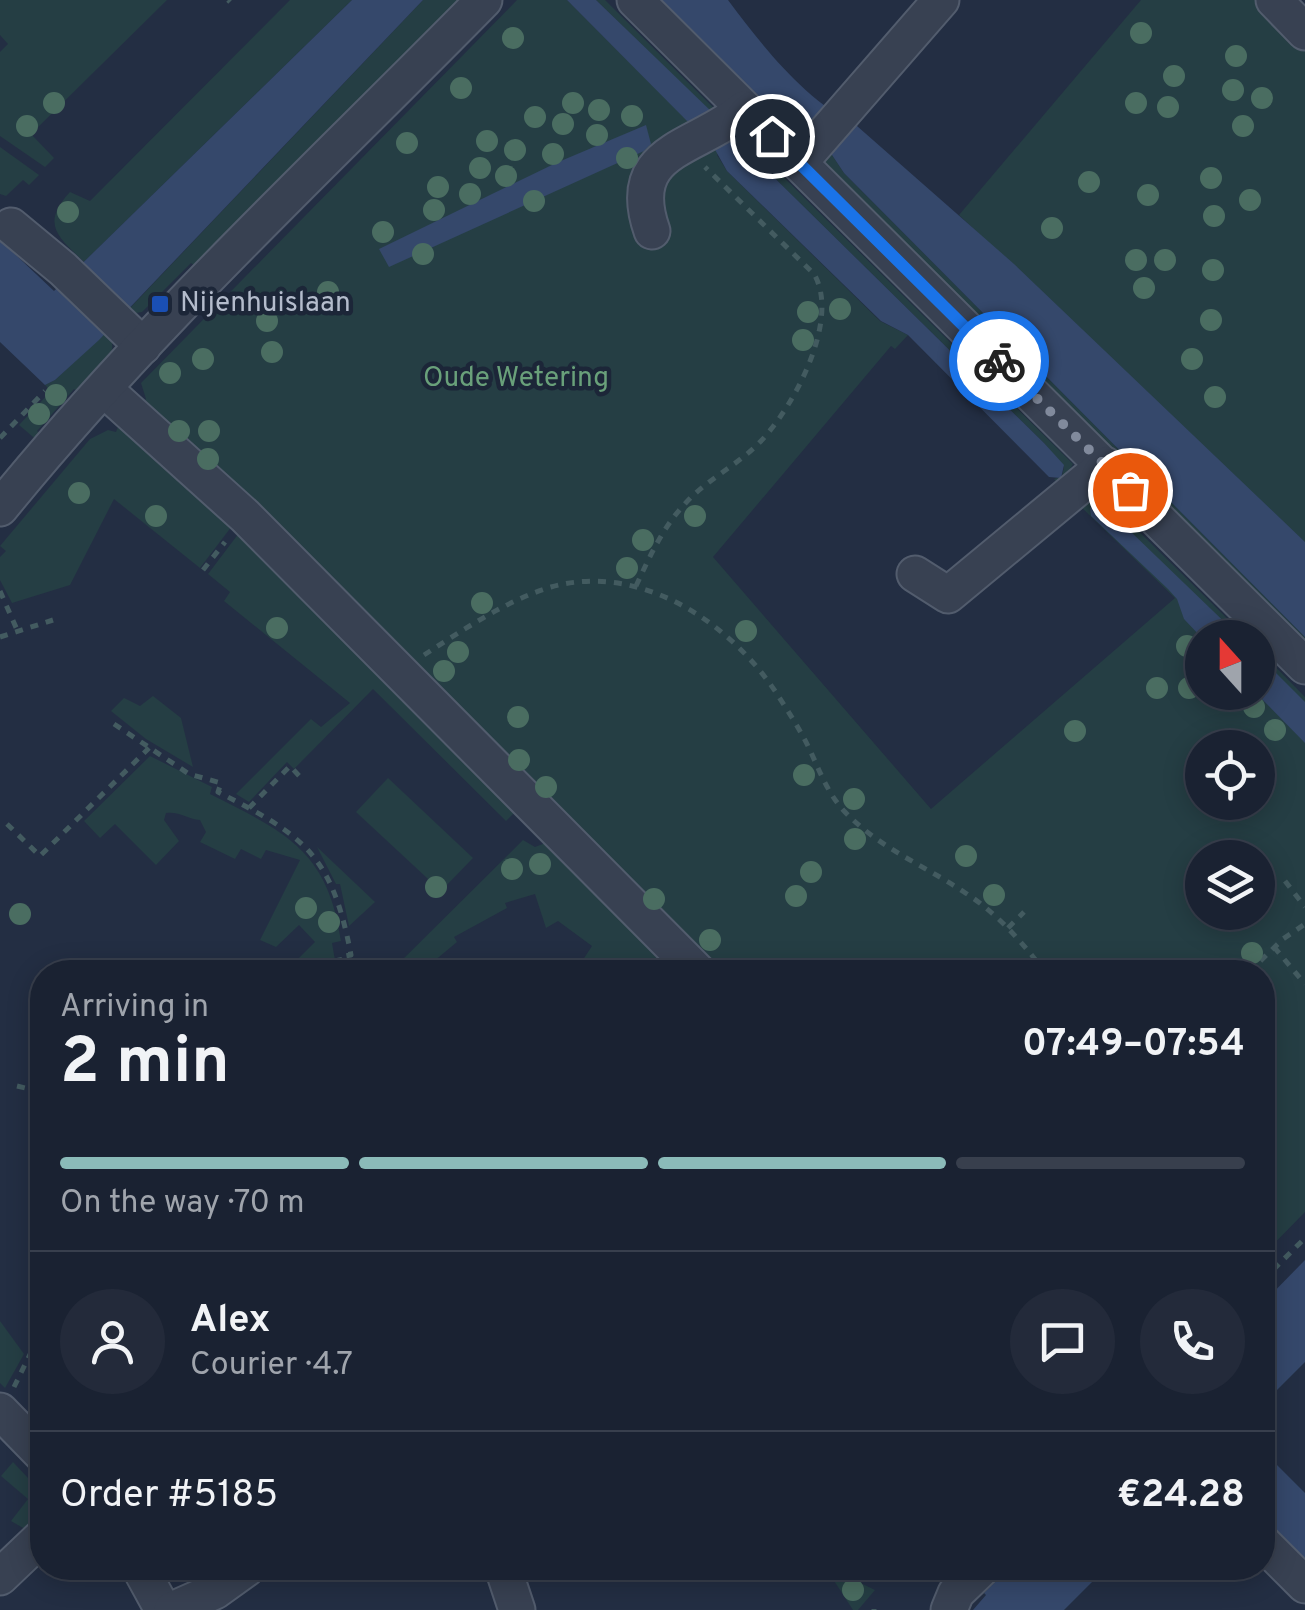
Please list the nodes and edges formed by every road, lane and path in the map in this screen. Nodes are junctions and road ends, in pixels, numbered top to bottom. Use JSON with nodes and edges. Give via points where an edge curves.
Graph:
{"nodes":[{"id":1,"x":484,"y":0,"type":"edge"},
{"id":2,"x":635,"y":0,"type":"edge"},
{"id":3,"x":941,"y":0,"type":"edge"},
{"id":4,"x":1274,"y":0,"type":"edge"},
{"id":5,"x":1305,"y":32,"type":"edge"},
{"id":6,"x":715,"y":129,"type":"junction"},
{"id":7,"x":819,"y":142,"type":"junction"},
{"id":8,"x":10,"y":226,"type":"dead end"},
{"id":9,"x":652,"y":231,"type":"dead end"},
{"id":10,"x":132,"y":334,"type":"junction"},
{"id":11,"x":104,"y":390,"type":"junction"},
{"id":12,"x":44,"y":391,"type":"dead end"},
{"id":13,"x":0,"y":438,"type":"edge"},
{"id":14,"x":1105,"y":465,"type":"junction"},
{"id":15,"x":0,"y":508,"type":"edge"},
{"id":16,"x":915,"y":574,"type":"dead end"},
{"id":17,"x":636,"y":586,"type":"junction"},
{"id":18,"x":0,"y":591,"type":"edge"},
{"id":19,"x":52,"y":620,"type":"dead end"},
{"id":20,"x":18,"y":632,"type":"junction"},
{"id":21,"x":0,"y":637,"type":"edge"},
{"id":22,"x":1305,"y":666,"type":"edge"},
{"id":23,"x":398,"y":670,"type":"junction"},
{"id":24,"x":114,"y":724,"type":"dead end"},
{"id":25,"x":149,"y":748,"type":"junction"},
{"id":26,"x":302,"y":778,"type":"dead end"},
{"id":27,"x":249,"y":808,"type":"junction"},
{"id":28,"x":7,"y":824,"type":"dead end"},
{"id":29,"x":1285,"y":880,"type":"dead end"},
{"id":30,"x":1305,"y":908,"type":"edge"},
{"id":31,"x":1024,"y":912,"type":"dead end"},
{"id":32,"x":1305,"y":924,"type":"edge"},
{"id":33,"x":1008,"y":928,"type":"junction"},
{"id":34,"x":1274,"y":948,"type":"junction"},
{"id":35,"x":340,"y":960,"type":"edge"},
{"id":36,"x":686,"y":960,"type":"edge"},
{"id":37,"x":1034,"y":960,"type":"edge"},
{"id":38,"x":1262,"y":960,"type":"edge"},
{"id":39,"x":1305,"y":984,"type":"edge"},
{"id":40,"x":17,"y":1086,"type":"dead end"},
{"id":41,"x":30,"y":1089,"type":"edge"},
{"id":42,"x":1305,"y":1238,"type":"edge"},
{"id":43,"x":1275,"y":1268,"type":"edge"},
{"id":44,"x":30,"y":1353,"type":"edge"},
{"id":45,"x":0,"y":1411,"type":"edge"},
{"id":46,"x":30,"y":1442,"type":"edge"},
{"id":47,"x":30,"y":1548,"type":"edge"},
{"id":48,"x":1275,"y":1555,"type":"edge"},
{"id":49,"x":0,"y":1577,"type":"edge"},
{"id":50,"x":147,"y":1580,"type":"edge"},
{"id":51,"x":230,"y":1580,"type":"edge"},
{"id":52,"x":507,"y":1580,"type":"edge"},
{"id":53,"x":970,"y":1580,"type":"edge"},
{"id":54,"x":1305,"y":1585,"type":"edge"},
{"id":55,"x":164,"y":1610,"type":"edge"},
{"id":56,"x":172,"y":1610,"type":"edge"},
{"id":57,"x":516,"y":1610,"type":"edge"},
{"id":58,"x":948,"y":1610,"type":"edge"}],
"edges":[{"from":1,"to":10,"type":"street"},
{"from":2,"to":6,"type":"street"},
{"from":3,"to":7,"type":"street"},
{"from":4,"to":5,"type":"street"},
{"from":6,"to":7,"type":"street"},
{"from":6,"to":9,"type":"street","via":[[658,160],[644,202]]},
{"from":6,"to":17,"type":"path","via":[[704,165],[814,274],[820,313],[807,369],[787,407],[762,441],[684,504]]},
{"from":7,"to":14,"type":"street"},
{"from":8,"to":10,"type":"street"},
{"from":10,"to":11,"type":"street"},
{"from":11,"to":15,"type":"street"},
{"from":11,"to":23,"type":"street","via":[[245,516]]},
{"from":12,"to":13,"type":"path"},
{"from":14,"to":16,"type":"street","via":[[948,595]]},
{"from":14,"to":22,"type":"street"},
{"from":17,"to":23,"type":"path","via":[[590,581],[533,594]]},
{"from":17,"to":33,"type":"path","via":[[694,612],[746,655],[790,714],[831,795],[860,828],[965,892]]},
{"from":18,"to":20,"type":"path"},
{"from":19,"to":20,"type":"path"},
{"from":20,"to":21,"type":"path"},
{"from":23,"to":36,"type":"street"},
{"from":24,"to":25,"type":"path"},
{"from":25,"to":27,"type":"path","via":[[189,774],[221,783],[218,792]]},
{"from":25,"to":28,"type":"path","via":[[40,856]]},
{"from":26,"to":27,"type":"path","via":[[290,766]]},
{"from":27,"to":35,"type":"path","via":[[303,842],[321,864],[344,920],[350,955]]},
{"from":29,"to":30,"type":"path"},
{"from":31,"to":33,"type":"path"},
{"from":32,"to":34,"type":"path"},
{"from":33,"to":37,"type":"path"},
{"from":34,"to":38,"type":"path"},
{"from":34,"to":39,"type":"path"},
{"from":40,"to":41,"type":"path"},
{"from":42,"to":43,"type":"path"},
{"from":44,"to":45,"type":"path"},
{"from":45,"to":46,"type":"street"},
{"from":47,"to":49,"type":"street"},
{"from":48,"to":54,"type":"street"},
{"from":50,"to":55,"type":"street"},
{"from":51,"to":56,"type":"street"},
{"from":52,"to":57,"type":"street"},
{"from":53,"to":58,"type":"street"}]}
